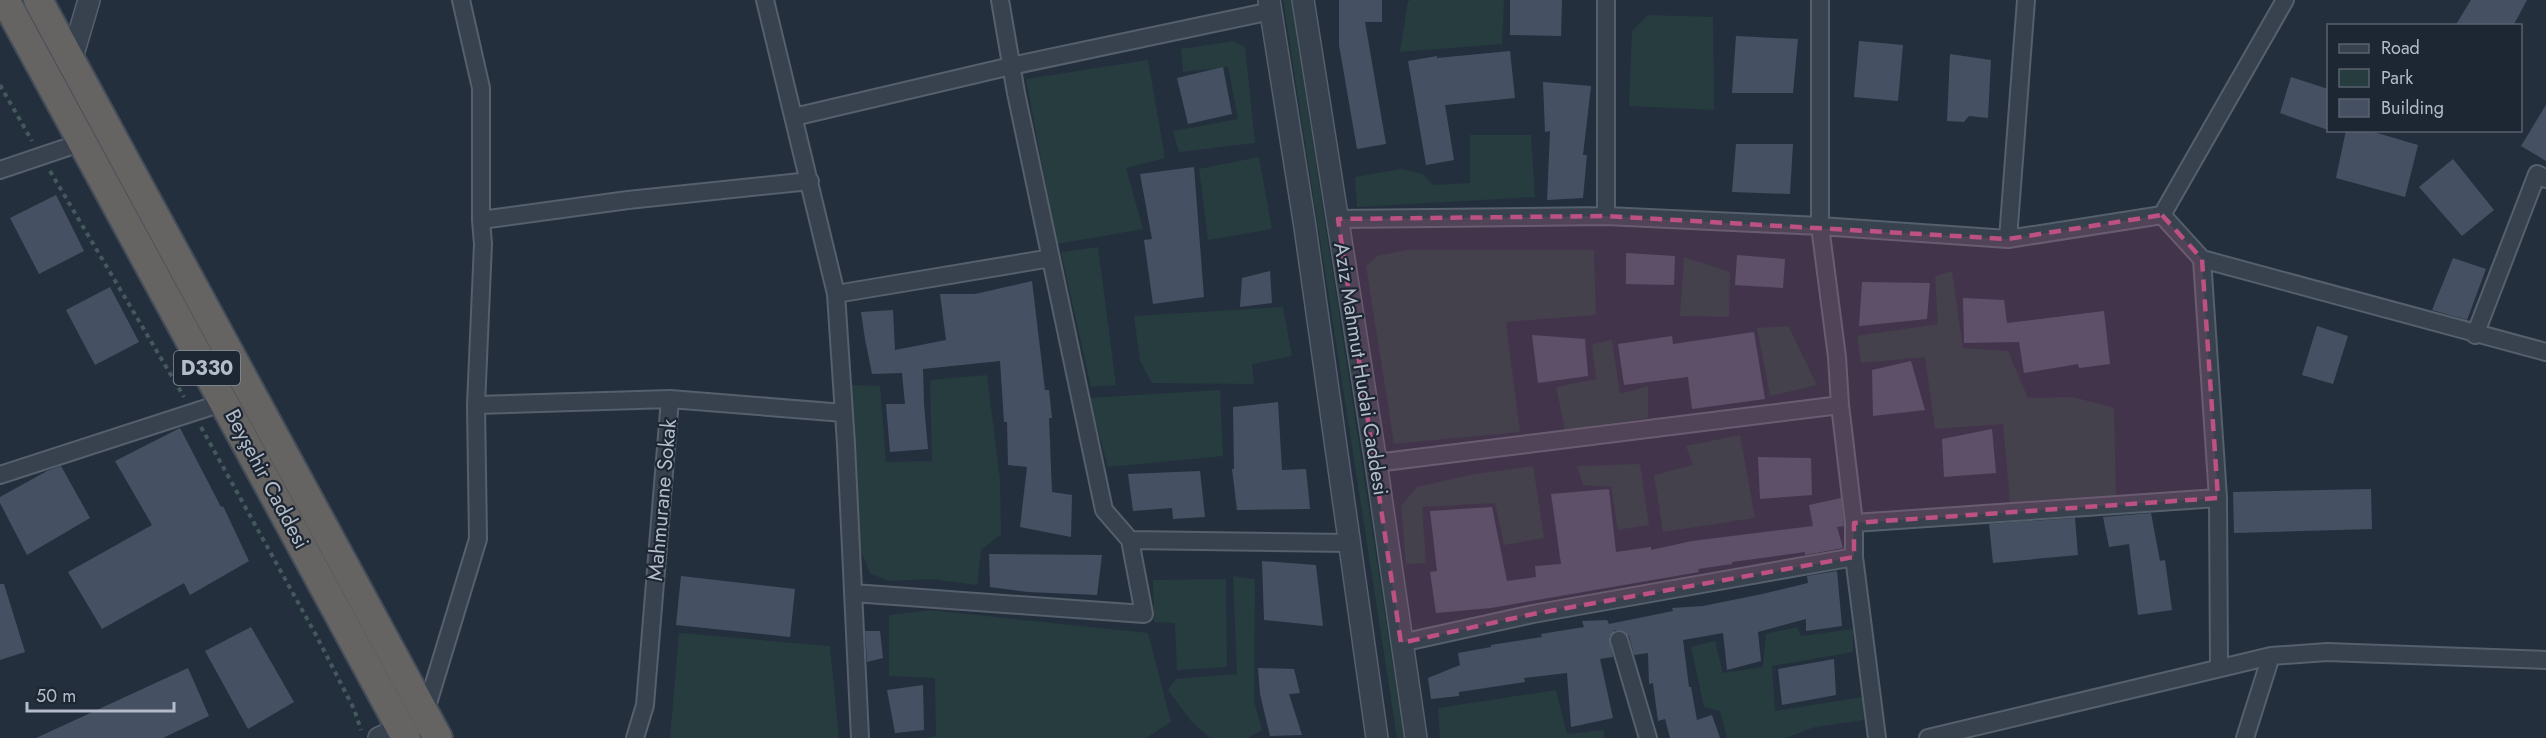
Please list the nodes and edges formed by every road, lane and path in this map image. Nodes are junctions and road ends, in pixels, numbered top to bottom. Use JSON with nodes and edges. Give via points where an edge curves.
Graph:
{"nodes":[{"id":1,"x":5,"y":0,"type":"edge"},
{"id":2,"x":38,"y":0,"type":"edge"},
{"id":3,"x":89,"y":0,"type":"edge"},
{"id":4,"x":461,"y":0,"type":"edge"},
{"id":5,"x":765,"y":0,"type":"edge"},
{"id":6,"x":1000,"y":0,"type":"edge"},
{"id":7,"x":1303,"y":0,"type":"edge"},
{"id":8,"x":1606,"y":0,"type":"edge"},
{"id":9,"x":1820,"y":0,"type":"edge"},
{"id":10,"x":2026,"y":0,"type":"edge"},
{"id":11,"x":2285,"y":0,"type":"edge"},
{"id":12,"x":1270,"y":5,"type":"edge"},
{"id":13,"x":71,"y":61,"type":"junction"},
{"id":14,"x":1011,"y":66,"type":"junction"},
{"id":15,"x":795,"y":117,"type":"junction"},
{"id":16,"x":83,"y":142,"type":"junction"},
{"id":17,"x":0,"y":170,"type":"edge"},
{"id":18,"x":2546,"y":179,"type":"edge"},
{"id":19,"x":810,"y":181,"type":"junction"},
{"id":20,"x":2162,"y":215,"type":"junction"},
{"id":21,"x":1606,"y":216,"type":"junction"},
{"id":22,"x":1338,"y":219,"type":"junction"},
{"id":23,"x":481,"y":220,"type":"junction"},
{"id":24,"x":1820,"y":225,"type":"junction"},
{"id":25,"x":2007,"y":239,"type":"junction"},
{"id":26,"x":1051,"y":258,"type":"junction"},
{"id":27,"x":2202,"y":259,"type":"junction"},
{"id":28,"x":836,"y":294,"type":"junction"},
{"id":29,"x":2475,"y":335,"type":"junction"},
{"id":30,"x":2546,"y":352,"type":"edge"},
{"id":31,"x":670,"y":399,"type":"junction"},
{"id":32,"x":225,"y":402,"type":"junction"},
{"id":33,"x":476,"y":405,"type":"junction"},
{"id":34,"x":1840,"y":405,"type":"junction"},
{"id":35,"x":844,"y":414,"type":"junction"},
{"id":36,"x":1376,"y":463,"type":"junction"},
{"id":37,"x":0,"y":475,"type":"edge"},
{"id":38,"x":2218,"y":498,"type":"junction"},
{"id":39,"x":1854,"y":523,"type":"junction"},
{"id":40,"x":1130,"y":540,"type":"junction"},
{"id":41,"x":1350,"y":543,"type":"junction"},
{"id":42,"x":1854,"y":557,"type":"junction"},
{"id":43,"x":853,"y":593,"type":"junction"},
{"id":44,"x":1618,"y":640,"type":"dead end"},
{"id":45,"x":1401,"y":643,"type":"junction"},
{"id":46,"x":2271,"y":656,"type":"junction"},
{"id":47,"x":2546,"y":660,"type":"edge"},
{"id":48,"x":2219,"y":666,"type":"junction"},
{"id":49,"x":403,"y":729,"type":"edge"},
{"id":50,"x":438,"y":738,"type":"edge"},
{"id":51,"x":634,"y":738,"type":"edge"},
{"id":52,"x":860,"y":738,"type":"edge"},
{"id":53,"x":1377,"y":738,"type":"edge"},
{"id":54,"x":1416,"y":738,"type":"edge"},
{"id":55,"x":1648,"y":738,"type":"edge"},
{"id":56,"x":1877,"y":738,"type":"edge"},
{"id":57,"x":1928,"y":738,"type":"edge"},
{"id":58,"x":2245,"y":738,"type":"edge"}],
"edges":[{"from":1,"to":16,"type":"highway","name":"Beyşehir Caddesi","number":"D330"},
{"from":2,"to":13,"type":"highway","name":"Beyşehir Caddesi","number":"D330"},
{"from":3,"to":13,"type":"street"},
{"from":4,"to":23,"type":"street","via":[[481,88]]},
{"from":5,"to":15,"type":"street"},
{"from":6,"to":14,"type":"street"},
{"from":7,"to":22,"type":"street","name":"Aziz Mahmut Hudai Caddesi"},
{"from":8,"to":21,"type":"street"},
{"from":9,"to":24,"type":"street"},
{"from":10,"to":25,"type":"street"},
{"from":11,"to":20,"type":"street"},
{"from":12,"to":14,"type":"street"},
{"from":12,"to":41,"type":"street","name":"Aziz Mahmut Hudai Caddesi"},
{"from":13,"to":49,"type":"highway","name":"Beyşehir Caddesi","number":"D330"},
{"from":14,"to":15,"type":"street"},
{"from":14,"to":26,"type":"street"},
{"from":15,"to":19,"type":"street"},
{"from":16,"to":17,"type":"street"},
{"from":16,"to":32,"type":"highway","name":"Beyşehir Caddesi","number":"D330"},
{"from":18,"to":29,"type":"street","via":[[2537,174]]},
{"from":19,"to":23,"type":"street"},
{"from":19,"to":28,"type":"street"},
{"from":20,"to":25,"type":"street"},
{"from":20,"to":27,"type":"street"},
{"from":21,"to":22,"type":"street"},
{"from":21,"to":24,"type":"street"},
{"from":22,"to":36,"type":"street","name":"Aziz Mahmut Hudai Caddesi"},
{"from":23,"to":33,"type":"street"},
{"from":24,"to":25,"type":"street"},
{"from":24,"to":34,"type":"street"},
{"from":26,"to":28,"type":"street"},
{"from":26,"to":40,"type":"street","via":[[1104,510]]},
{"from":27,"to":29,"type":"street"},
{"from":27,"to":38,"type":"street"},
{"from":28,"to":35,"type":"street"},
{"from":29,"to":30,"type":"street"},
{"from":31,"to":33,"type":"street"},
{"from":31,"to":35,"type":"street","name":"Mahmurane Sokak"},
{"from":31,"to":51,"type":"street","name":"Mahmurane Sokak","via":[[645,705]]},
{"from":32,"to":37,"type":"street"},
{"from":32,"to":49,"type":"highway","name":"Beyşehir Caddesi","number":"D330"},
{"from":33,"to":49,"type":"street","via":[[478,539]]},
{"from":34,"to":36,"type":"street"},
{"from":34,"to":39,"type":"street"},
{"from":35,"to":43,"type":"street"},
{"from":36,"to":45,"type":"street","name":"Aziz Mahmut Hudai Caddesi"},
{"from":38,"to":39,"type":"street"},
{"from":38,"to":48,"type":"street"},
{"from":39,"to":42,"type":"street"},
{"from":40,"to":41,"type":"street"},
{"from":40,"to":43,"type":"street","via":[[1144,614]]},
{"from":41,"to":53,"type":"street","name":"Aziz Mahmut Hudai Caddesi"},
{"from":42,"to":45,"type":"street","via":[[1533,614]]},
{"from":42,"to":56,"type":"street"},
{"from":43,"to":52,"type":"street"},
{"from":44,"to":55,"type":"street"},
{"from":45,"to":54,"type":"street","name":"Aziz Mahmut Hudai Caddesi"},
{"from":46,"to":47,"type":"street","via":[[2327,652]]},
{"from":46,"to":48,"type":"street"},
{"from":46,"to":58,"type":"street"},
{"from":48,"to":57,"type":"street"},
{"from":49,"to":50,"type":"highway","name":"Beyşehir Caddesi","number":"D330"}]}
